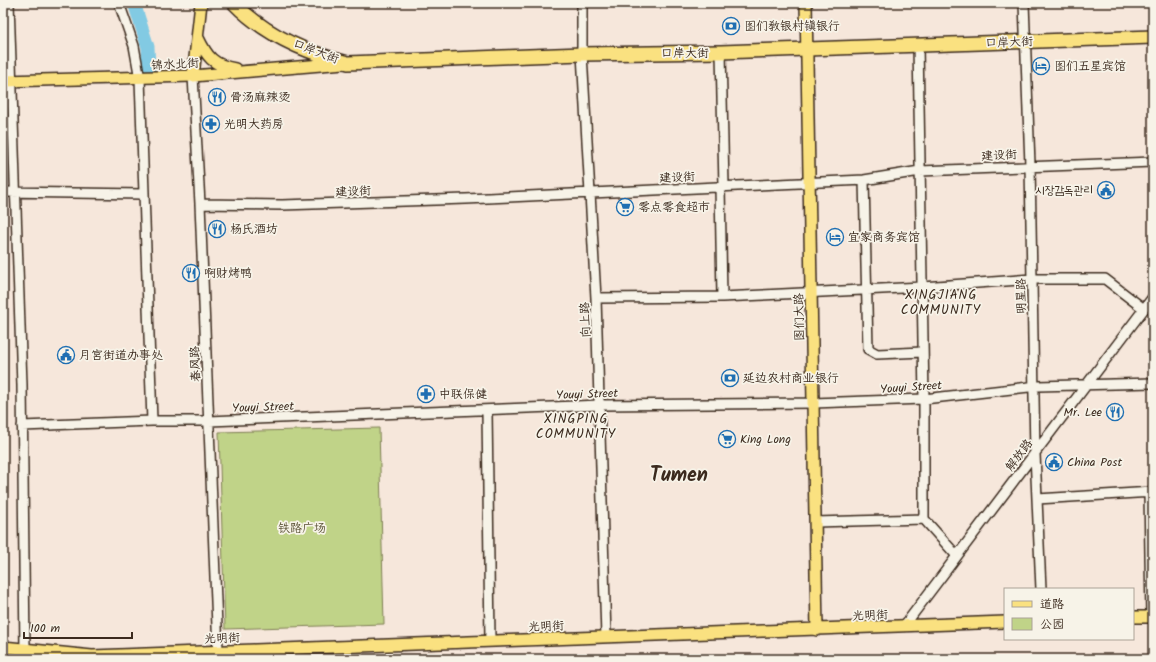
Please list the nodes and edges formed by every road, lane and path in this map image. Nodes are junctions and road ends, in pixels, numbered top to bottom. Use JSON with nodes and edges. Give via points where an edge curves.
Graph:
{"nodes":[{"id":1,"x":9,"y":3,"type":"edge"},
{"id":2,"x":119,"y":3,"type":"edge"},
{"id":3,"x":201,"y":3,"type":"edge"},
{"id":4,"x":234,"y":3,"type":"edge"},
{"id":5,"x":582,"y":3,"type":"edge"},
{"id":6,"x":806,"y":3,"type":"edge"},
{"id":7,"x":1024,"y":3,"type":"edge"},
{"id":8,"x":1153,"y":36,"type":"edge"},
{"id":9,"x":198,"y":38,"type":"junction"},
{"id":10,"x":1026,"y":41,"type":"junction"},
{"id":11,"x":918,"y":45,"type":"junction"},
{"id":12,"x":807,"y":49,"type":"junction"},
{"id":13,"x":721,"y":52,"type":"junction"},
{"id":14,"x":582,"y":54,"type":"junction"},
{"id":15,"x":348,"y":63,"type":"junction"},
{"id":16,"x":248,"y":72,"type":"junction"},
{"id":17,"x":193,"y":76,"type":"junction"},
{"id":18,"x":140,"y":78,"type":"junction"},
{"id":19,"x":7,"y":80,"type":"edge"},
{"id":20,"x":1153,"y":162,"type":"edge"},
{"id":21,"x":1030,"y":165,"type":"junction"},
{"id":22,"x":920,"y":171,"type":"junction"},
{"id":23,"x":864,"y":180,"type":"junction"},
{"id":24,"x":809,"y":183,"type":"junction"},
{"id":25,"x":722,"y":187,"type":"junction"},
{"id":26,"x":3,"y":192,"type":"edge"},
{"id":27,"x":16,"y":192,"type":"junction"},
{"id":28,"x":590,"y":192,"type":"junction"},
{"id":29,"x":143,"y":194,"type":"junction"},
{"id":30,"x":200,"y":204,"type":"junction"},
{"id":31,"x":1032,"y":279,"type":"junction"},
{"id":32,"x":922,"y":287,"type":"junction"},
{"id":33,"x":867,"y":290,"type":"junction"},
{"id":34,"x":811,"y":292,"type":"junction"},
{"id":35,"x":722,"y":297,"type":"junction"},
{"id":36,"x":1153,"y":297,"type":"edge"},
{"id":37,"x":596,"y":298,"type":"junction"},
{"id":38,"x":1144,"y":309,"type":"junction"},
{"id":39,"x":924,"y":352,"type":"junction"},
{"id":40,"x":1153,"y":383,"type":"edge"},
{"id":41,"x":1087,"y":384,"type":"junction"},
{"id":42,"x":1034,"y":387,"type":"junction"},
{"id":43,"x":924,"y":399,"type":"junction"},
{"id":44,"x":813,"y":403,"type":"junction"},
{"id":45,"x":600,"y":405,"type":"junction"},
{"id":46,"x":487,"y":411,"type":"junction"},
{"id":47,"x":152,"y":421,"type":"junction"},
{"id":48,"x":209,"y":421,"type":"junction"},
{"id":49,"x":22,"y":426,"type":"junction"},
{"id":50,"x":1035,"y":454,"type":"junction"},
{"id":51,"x":1151,"y":492,"type":"edge"},
{"id":52,"x":1037,"y":499,"type":"junction"},
{"id":53,"x":924,"y":519,"type":"junction"},
{"id":54,"x":815,"y":522,"type":"junction"},
{"id":55,"x":957,"y":556,"type":"junction"},
{"id":56,"x":1041,"y":588,"type":"edge"},
{"id":57,"x":1152,"y":617,"type":"edge"},
{"id":58,"x":1134,"y":618,"type":"edge"},
{"id":59,"x":1004,"y":622,"type":"edge"},
{"id":60,"x":904,"y":626,"type":"junction"},
{"id":61,"x":817,"y":630,"type":"junction"},
{"id":62,"x":606,"y":637,"type":"junction"},
{"id":63,"x":490,"y":641,"type":"junction"},
{"id":64,"x":3,"y":647,"type":"edge"},
{"id":65,"x":25,"y":650,"type":"junction"},
{"id":66,"x":218,"y":651,"type":"junction"},
{"id":67,"x":92,"y":657,"type":"edge"}],
"edges":[{"from":1,"to":19,"type":"street"},
{"from":2,"to":18,"type":"street","via":[[134,46]]},
{"from":3,"to":9,"type":"main road"},
{"from":4,"to":15,"type":"highway","name":"口岸大街","via":[[254,21],[288,41],[326,58]]},
{"from":5,"to":14,"type":"street","name":"向上路"},
{"from":6,"to":12,"type":"main road","name":"图们大路"},
{"from":7,"to":10,"type":"street","name":"明星路"},
{"from":8,"to":10,"type":"highway","name":"口岸大街"},
{"from":9,"to":16,"type":"main road","via":[[209,57],[222,67]]},
{"from":9,"to":17,"type":"main road"},
{"from":10,"to":11,"type":"highway","name":"口岸大街"},
{"from":10,"to":21,"type":"street","name":"明星路"},
{"from":11,"to":12,"type":"highway","name":"口岸大街"},
{"from":11,"to":22,"type":"street"},
{"from":12,"to":13,"type":"highway","name":"口岸大街"},
{"from":12,"to":24,"type":"main road","name":"图们大路"},
{"from":13,"to":14,"type":"highway","name":"口岸大街"},
{"from":13,"to":25,"type":"street"},
{"from":14,"to":15,"type":"highway","name":"口岸大街"},
{"from":14,"to":28,"type":"street","name":"向上路"},
{"from":15,"to":16,"type":"main road","name":"锦水北街"},
{"from":16,"to":17,"type":"main road","name":"锦水北街"},
{"from":17,"to":18,"type":"main road","name":"锦水北街"},
{"from":17,"to":30,"type":"street","name":"春风路"},
{"from":18,"to":19,"type":"main road","name":"锦水北街"},
{"from":18,"to":29,"type":"street"},
{"from":19,"to":27,"type":"street"},
{"from":20,"to":21,"type":"street","name":"建设街"},
{"from":21,"to":22,"type":"street","name":"建设街"},
{"from":21,"to":31,"type":"street","name":"明星路"},
{"from":22,"to":23,"type":"street","name":"建设街"},
{"from":22,"to":32,"type":"street"},
{"from":23,"to":24,"type":"street","name":"建设街"},
{"from":23,"to":33,"type":"street"},
{"from":24,"to":25,"type":"street","name":"建设街"},
{"from":24,"to":34,"type":"main road","name":"图们大路"},
{"from":25,"to":28,"type":"street","name":"建设街"},
{"from":25,"to":35,"type":"street"},
{"from":26,"to":27,"type":"street"},
{"from":27,"to":29,"type":"street"},
{"from":27,"to":49,"type":"street"},
{"from":28,"to":30,"type":"street","name":"建设街","via":[[282,205]]},
{"from":28,"to":37,"type":"street","name":"向上路"},
{"from":29,"to":47,"type":"street"},
{"from":30,"to":48,"type":"street","name":"春风路"},
{"from":31,"to":32,"type":"street"},
{"from":31,"to":38,"type":"street","via":[[1105,279]]},
{"from":31,"to":42,"type":"street","name":"明星路"},
{"from":32,"to":33,"type":"street"},
{"from":32,"to":39,"type":"street"},
{"from":33,"to":34,"type":"street"},
{"from":33,"to":39,"type":"street","via":[[868,349],[877,354]]},
{"from":34,"to":35,"type":"street"},
{"from":34,"to":44,"type":"main road","name":"图们大路"},
{"from":35,"to":37,"type":"street"},
{"from":36,"to":38,"type":"street","name":"解放路"},
{"from":37,"to":45,"type":"street","name":"向上路"},
{"from":38,"to":41,"type":"street","name":"解放路"},
{"from":39,"to":43,"type":"street"},
{"from":40,"to":41,"type":"street","name":"Youyi Street"},
{"from":41,"to":42,"type":"street","name":"Youyi Street"},
{"from":41,"to":50,"type":"street","name":"解放路"},
{"from":42,"to":43,"type":"street","name":"Youyi Street"},
{"from":42,"to":50,"type":"street","name":"明星路"},
{"from":43,"to":44,"type":"street","name":"Youyi Street"},
{"from":43,"to":53,"type":"street"},
{"from":44,"to":45,"type":"street","name":"Youyi Street"},
{"from":44,"to":54,"type":"main road","name":"图们大路"},
{"from":45,"to":46,"type":"street","name":"Youyi Street"},
{"from":45,"to":62,"type":"street","name":"向上路"},
{"from":46,"to":48,"type":"street","name":"Youyi Street"},
{"from":46,"to":63,"type":"street"},
{"from":47,"to":48,"type":"street","name":"Youyi Street"},
{"from":47,"to":49,"type":"street","name":"Youyi Street"},
{"from":48,"to":66,"type":"street","name":"春风路"},
{"from":49,"to":65,"type":"street"},
{"from":50,"to":52,"type":"street","name":"明星路"},
{"from":50,"to":55,"type":"street","name":"解放路"},
{"from":51,"to":52,"type":"street"},
{"from":51,"to":57,"type":"street"},
{"from":52,"to":56,"type":"street","name":"明星路"},
{"from":53,"to":54,"type":"street"},
{"from":53,"to":55,"type":"street"},
{"from":54,"to":61,"type":"main road","name":"图们大路"},
{"from":55,"to":60,"type":"street","name":"解放路"},
{"from":57,"to":58,"type":"main road"},
{"from":59,"to":60,"type":"main road","name":"光明街"},
{"from":60,"to":61,"type":"main road","name":"光明街"},
{"from":61,"to":62,"type":"main road","name":"光明街"},
{"from":62,"to":63,"type":"main road","name":"光明街"},
{"from":63,"to":66,"type":"main road","name":"光明街"},
{"from":64,"to":65,"type":"main road","name":"光明街"},
{"from":65,"to":67,"type":"main road","name":"光明街"},
{"from":66,"to":67,"type":"main road","name":"光明街"}]}
